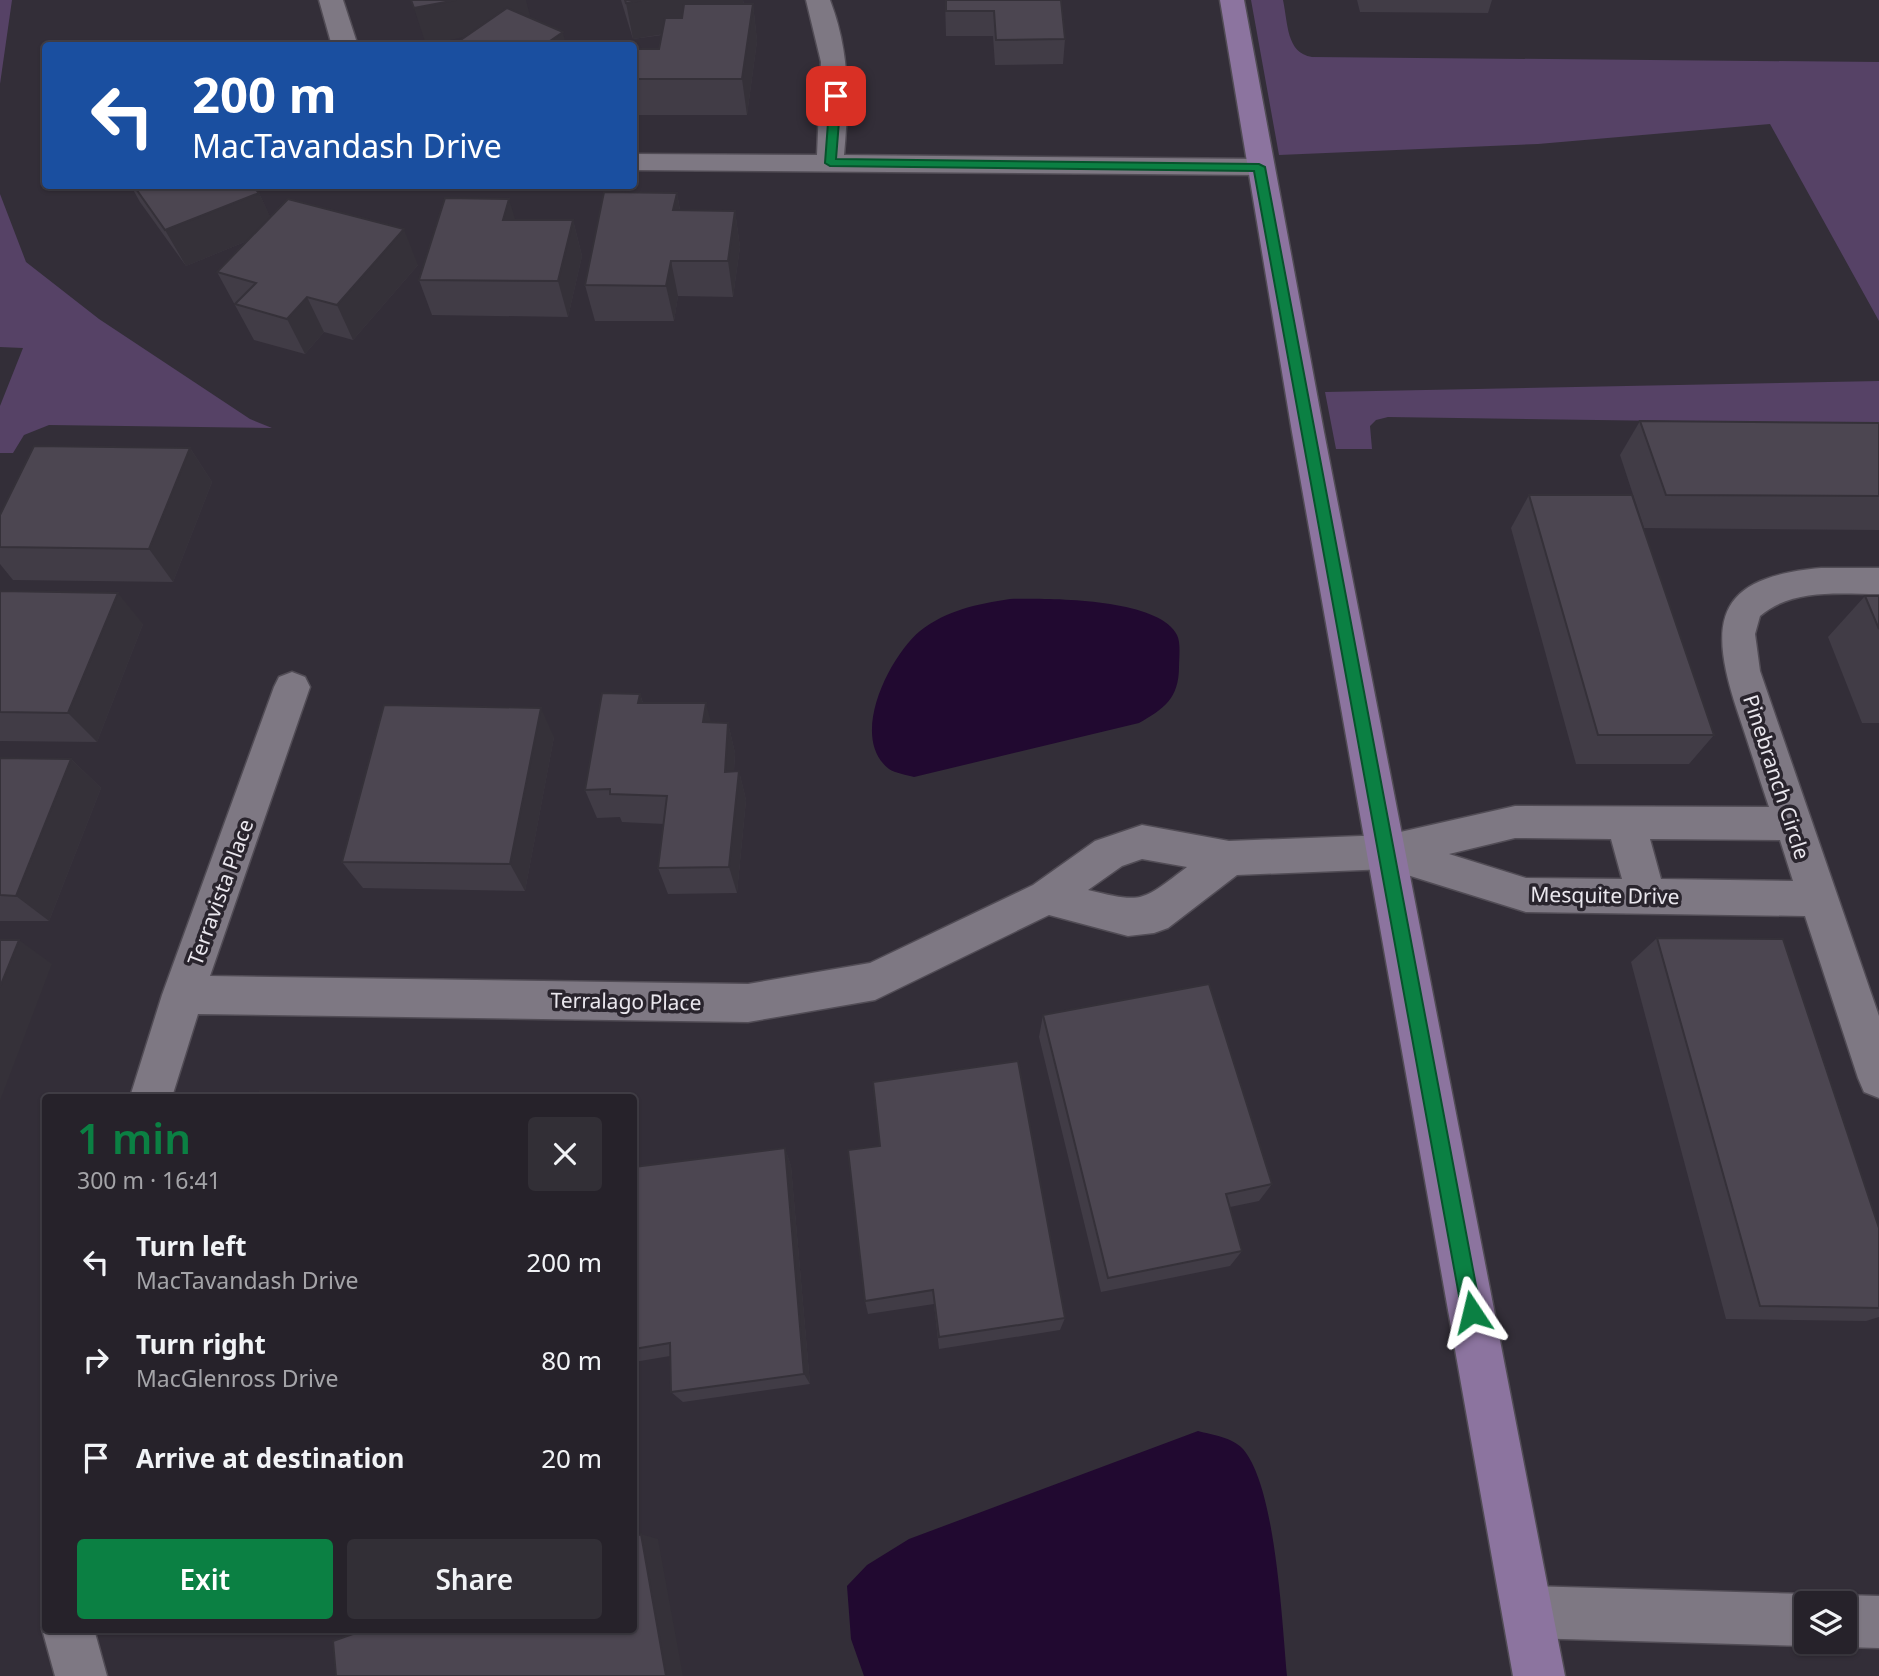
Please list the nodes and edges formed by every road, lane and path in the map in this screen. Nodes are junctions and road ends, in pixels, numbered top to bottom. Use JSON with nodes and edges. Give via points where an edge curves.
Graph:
{"nodes":[{"id":1,"x":331,"y":0,"type":"edge"},
{"id":2,"x":818,"y":0,"type":"edge"},
{"id":3,"x":1232,"y":0,"type":"edge"},
{"id":4,"x":344,"y":42,"type":"edge"},
{"id":5,"x":637,"y":162,"type":"edge"},
{"id":6,"x":830,"y":163,"type":"junction"},
{"id":7,"x":1259,"y":167,"type":"junction"},
{"id":8,"x":1879,"y":581,"type":"edge"},
{"id":9,"x":292,"y":687,"type":"dead end"},
{"id":10,"x":1626,"y":823,"type":"junction"},
{"id":11,"x":1791,"y":824,"type":"junction"},
{"id":12,"x":1387,"y":852,"type":"junction"},
{"id":13,"x":1228,"y":858,"type":"junction"},
{"id":14,"x":1646,"y":896,"type":"junction"},
{"id":15,"x":1047,"y":897,"type":"junction"},
{"id":16,"x":1816,"y":899,"type":"junction"},
{"id":17,"x":183,"y":995,"type":"junction"},
{"id":18,"x":1879,"y":1078,"type":"edge"},
{"id":19,"x":152,"y":1094,"type":"edge"},
{"id":20,"x":1528,"y":1612,"type":"junction"},
{"id":21,"x":1794,"y":1620,"type":"edge"},
{"id":22,"x":1857,"y":1621,"type":"edge"},
{"id":23,"x":1879,"y":1622,"type":"edge"},
{"id":24,"x":69,"y":1633,"type":"edge"},
{"id":25,"x":81,"y":1676,"type":"edge"},
{"id":26,"x":1539,"y":1676,"type":"edge"}],
"edges":[{"from":1,"to":4,"type":"street"},
{"from":2,"to":6,"type":"street","via":[[832,34],[837,73]]},
{"from":3,"to":7,"type":"main road"},
{"from":5,"to":6,"type":"street"},
{"from":6,"to":7,"type":"street"},
{"from":7,"to":12,"type":"main road"},
{"from":8,"to":11,"type":"street","name":"Pinebranch Circle","via":[[1803,580],[1758,595],[1739,623],[1742,671]]},
{"from":9,"to":17,"type":"street","name":"Terravista Place"},
{"from":10,"to":11,"type":"street"},
{"from":10,"to":12,"type":"street","via":[[1515,822]]},
{"from":10,"to":14,"type":"street"},
{"from":11,"to":16,"type":"street","name":"Pinebranch Circle"},
{"from":12,"to":13,"type":"street","name":"Terralago Place"},
{"from":12,"to":14,"type":"street","name":"Mesquite Drive","via":[[1526,895]]},
{"from":12,"to":20,"type":"main road"},
{"from":13,"to":15,"type":"street","name":"Terralago Place","via":[[1142,842],[1109,852]]},
{"from":13,"to":15,"type":"street","via":[[1154,915],[1128,918]]},
{"from":14,"to":16,"type":"street","name":"Mesquite Drive"},
{"from":15,"to":17,"type":"street","name":"Terralago Place","via":[[875,981],[748,1003]]},
{"from":16,"to":18,"type":"street","name":"Pinebranch Circle"},
{"from":17,"to":19,"type":"street","name":"Terravista Place"},
{"from":20,"to":21,"type":"street"},
{"from":20,"to":26,"type":"main road"},
{"from":22,"to":23,"type":"street"},
{"from":24,"to":25,"type":"street"}]}
